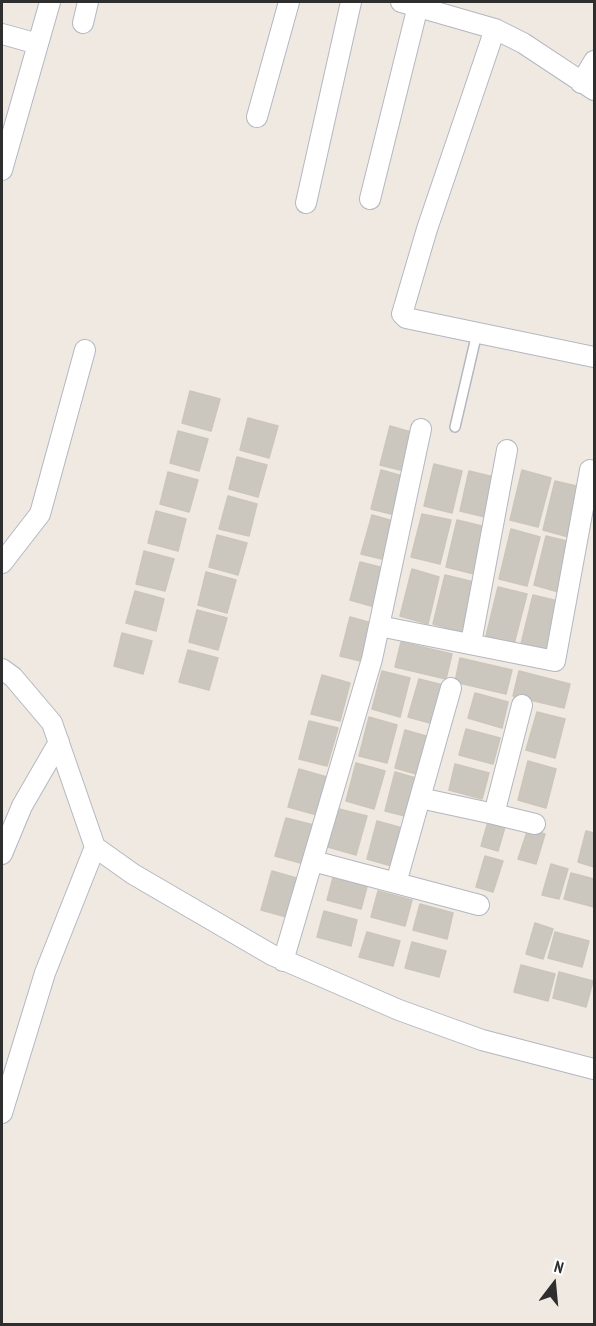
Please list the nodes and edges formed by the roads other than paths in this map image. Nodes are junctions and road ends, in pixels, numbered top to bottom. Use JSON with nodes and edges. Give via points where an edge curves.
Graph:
{"nodes":[{"id":1,"x":50,"y":2,"type":"edge"},
{"id":2,"x":88,"y":2,"type":"edge"},
{"id":3,"x":289,"y":2,"type":"edge"},
{"id":4,"x":351,"y":2,"type":"edge"},
{"id":5,"x":410,"y":4,"type":"edge"},
{"id":6,"x":83,"y":23,"type":"dead end"},
{"id":7,"x":495,"y":29,"type":"junction"},
{"id":8,"x":2,"y":34,"type":"edge"},
{"id":9,"x":38,"y":44,"type":"junction"},
{"id":10,"x":594,"y":61,"type":"edge"},
{"id":11,"x":588,"y":86,"type":"edge"},
{"id":12,"x":257,"y":117,"type":"dead end"},
{"id":13,"x":2,"y":170,"type":"edge"},
{"id":14,"x":370,"y":199,"type":"dead end"},
{"id":15,"x":306,"y":203,"type":"dead end"},
{"id":16,"x":477,"y":333,"type":"junction"},
{"id":17,"x":85,"y":350,"type":"dead end"},
{"id":18,"x":594,"y":357,"type":"edge"},
{"id":19,"x":455,"y":427,"type":"dead end"},
{"id":20,"x":421,"y":429,"type":"dead end"},
{"id":21,"x":507,"y":450,"type":"dead end"},
{"id":22,"x":590,"y":470,"type":"dead end"},
{"id":23,"x":2,"y":562,"type":"edge"},
{"id":24,"x":379,"y":626,"type":"junction"},
{"id":25,"x":471,"y":643,"type":"junction"},
{"id":26,"x":2,"y":669,"type":"edge"},
{"id":27,"x":451,"y":688,"type":"dead end"},
{"id":28,"x":522,"y":705,"type":"dead end"},
{"id":29,"x":59,"y":742,"type":"junction"},
{"id":30,"x":420,"y":798,"type":"junction"},
{"id":31,"x":494,"y":814,"type":"junction"},
{"id":32,"x":535,"y":824,"type":"dead end"},
{"id":33,"x":95,"y":846,"type":"junction"},
{"id":34,"x":2,"y":854,"type":"edge"},
{"id":35,"x":313,"y":861,"type":"junction"},
{"id":36,"x":396,"y":883,"type":"junction"},
{"id":37,"x":479,"y":905,"type":"dead end"},
{"id":38,"x":283,"y":961,"type":"junction"},
{"id":39,"x":594,"y":1069,"type":"edge"},
{"id":40,"x":7,"y":1073,"type":"edge"},
{"id":41,"x":2,"y":1113,"type":"edge"}],
"edges":[{"from":1,"to":9,"type":"street"},
{"from":2,"to":6,"type":"street"},
{"from":3,"to":12,"type":"street"},
{"from":4,"to":15,"type":"street"},
{"from":5,"to":7,"type":"street"},
{"from":5,"to":14,"type":"street"},
{"from":7,"to":11,"type":"street"},
{"from":7,"to":16,"type":"street","via":[[402,314]]},
{"from":8,"to":9,"type":"street"},
{"from":9,"to":13,"type":"street"},
{"from":10,"to":11,"type":"street"},
{"from":16,"to":18,"type":"street"},
{"from":16,"to":19,"type":"lane"},
{"from":17,"to":23,"type":"street","via":[[40,514]]},
{"from":20,"to":24,"type":"street"},
{"from":21,"to":25,"type":"street"},
{"from":22,"to":25,"type":"street","via":[[557,659]]},
{"from":24,"to":25,"type":"street"},
{"from":24,"to":35,"type":"street"},
{"from":26,"to":29,"type":"street","via":[[52,723]]},
{"from":27,"to":30,"type":"street"},
{"from":28,"to":31,"type":"street"},
{"from":29,"to":33,"type":"street"},
{"from":29,"to":34,"type":"street","via":[[22,806]]},
{"from":30,"to":31,"type":"street"},
{"from":30,"to":36,"type":"street"},
{"from":31,"to":32,"type":"street"},
{"from":33,"to":38,"type":"street","via":[[133,874]]},
{"from":33,"to":40,"type":"street"},
{"from":35,"to":36,"type":"street"},
{"from":35,"to":38,"type":"street"},
{"from":36,"to":37,"type":"street"},
{"from":38,"to":39,"type":"street","via":[[482,1040]]},
{"from":40,"to":41,"type":"street"}]}
